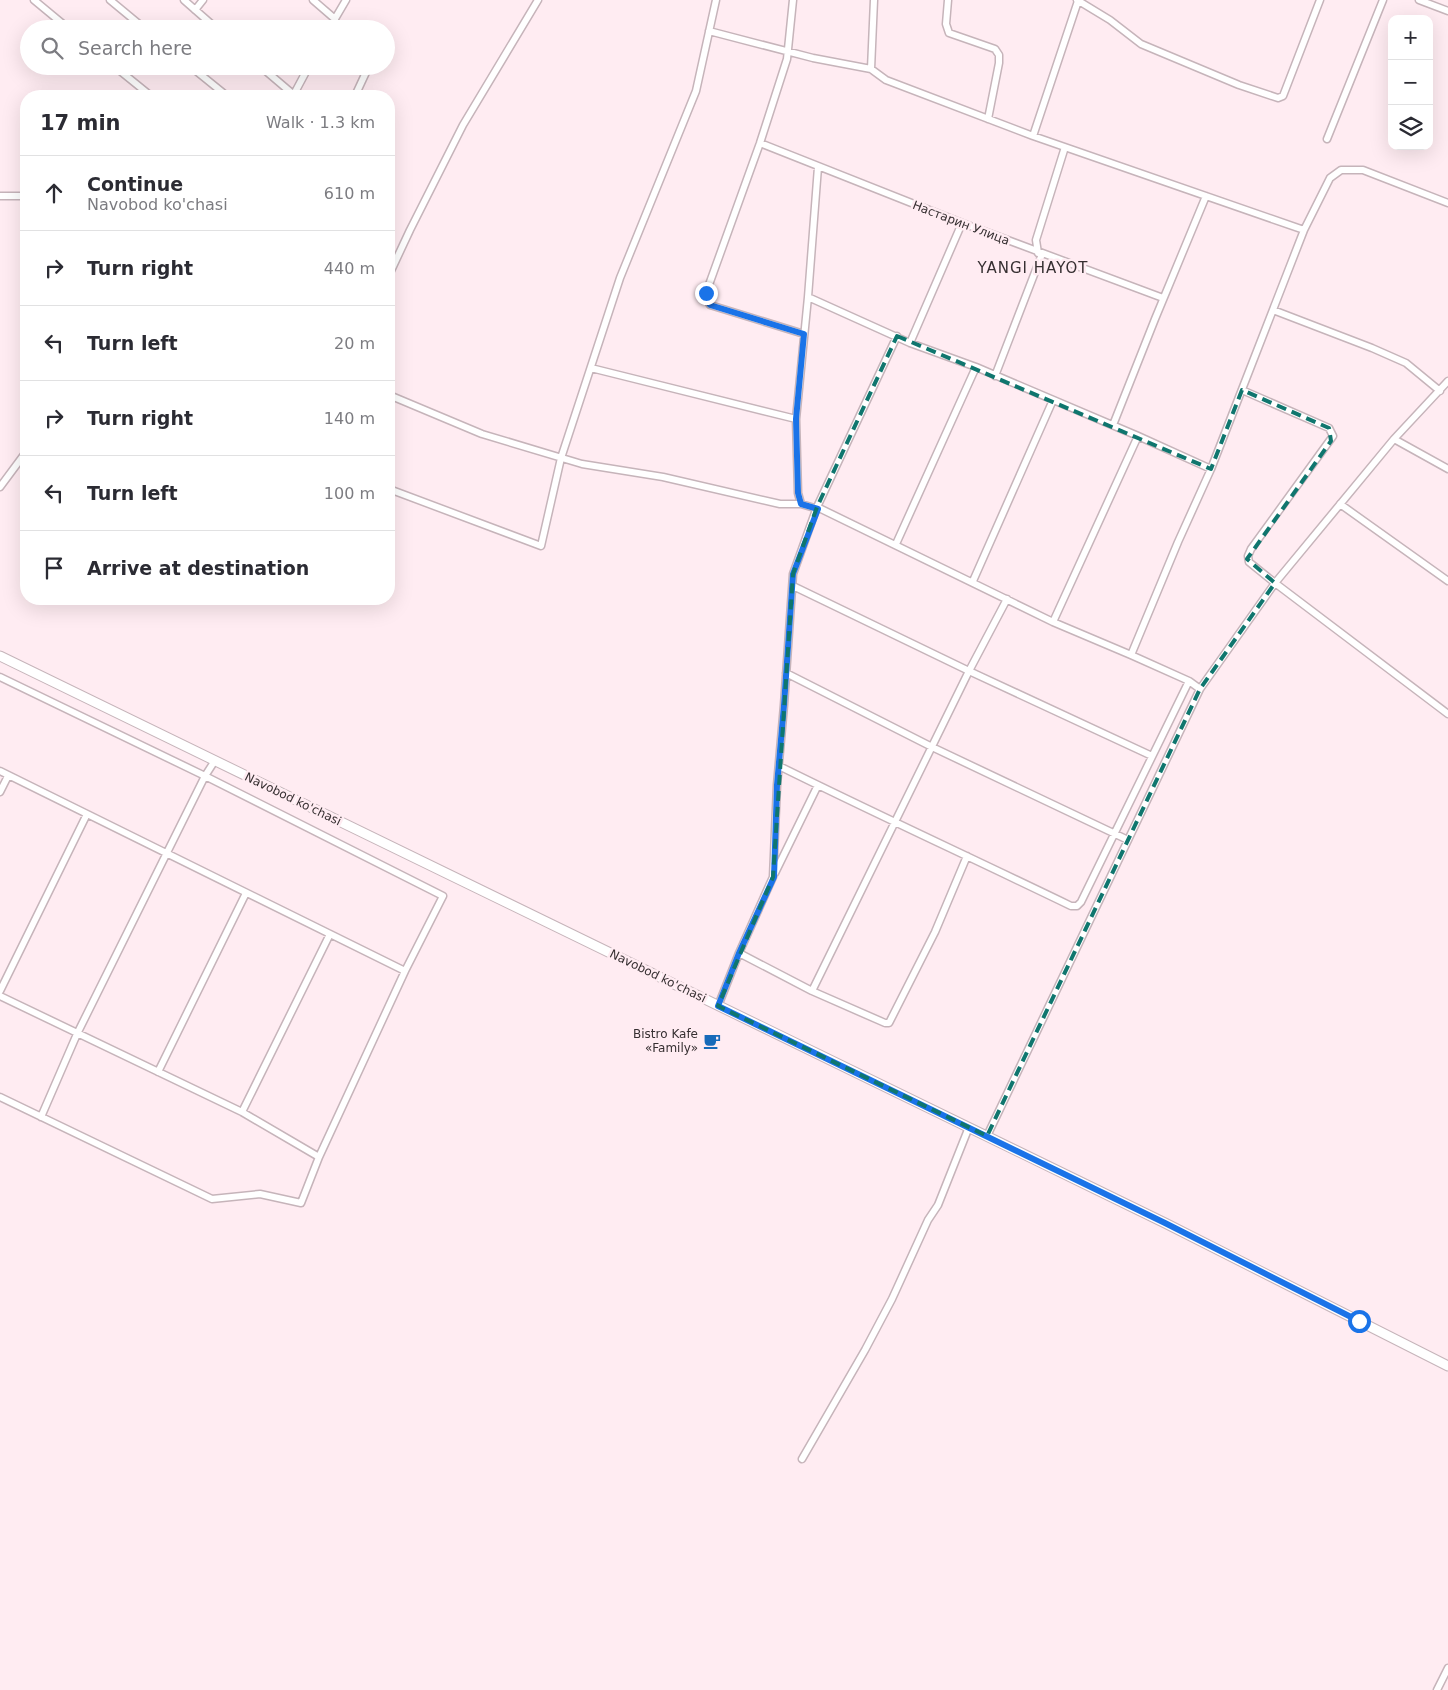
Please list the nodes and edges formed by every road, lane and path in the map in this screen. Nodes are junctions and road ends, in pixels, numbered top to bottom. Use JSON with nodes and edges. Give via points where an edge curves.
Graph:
{"nodes":[{"id":1,"x":34,"y":0,"type":"edge"},
{"id":2,"x":110,"y":0,"type":"edge"},
{"id":3,"x":184,"y":0,"type":"edge"},
{"id":4,"x":203,"y":0,"type":"edge"},
{"id":5,"x":313,"y":0,"type":"edge"},
{"id":6,"x":346,"y":0,"type":"edge"},
{"id":7,"x":538,"y":0,"type":"edge"},
{"id":8,"x":716,"y":0,"type":"edge"},
{"id":9,"x":793,"y":0,"type":"edge"},
{"id":10,"x":874,"y":0,"type":"edge"},
{"id":11,"x":948,"y":0,"type":"edge"},
{"id":12,"x":1077,"y":0,"type":"edge"},
{"id":13,"x":1320,"y":0,"type":"edge"},
{"id":14,"x":1383,"y":0,"type":"edge"},
{"id":15,"x":1420,"y":0,"type":"edge"},
{"id":16,"x":195,"y":10,"type":"junction"},
{"id":17,"x":1448,"y":11,"type":"edge"},
{"id":18,"x":335,"y":19,"type":"joint"},
{"id":19,"x":58,"y":20,"type":"edge"},
{"id":20,"x":134,"y":20,"type":"edge"},
{"id":21,"x":207,"y":20,"type":"edge"},
{"id":22,"x":709,"y":32,"type":"junction"},
{"id":23,"x":788,"y":51,"type":"junction"},
{"id":24,"x":871,"y":69,"type":"junction"},
{"id":25,"x":125,"y":75,"type":"edge"},
{"id":26,"x":201,"y":75,"type":"edge"},
{"id":27,"x":270,"y":75,"type":"edge"},
{"id":28,"x":304,"y":75,"type":"edge"},
{"id":29,"x":365,"y":75,"type":"edge"},
{"id":30,"x":144,"y":90,"type":"edge"},
{"id":31,"x":219,"y":90,"type":"edge"},
{"id":32,"x":286,"y":90,"type":"edge"},
{"id":33,"x":296,"y":90,"type":"edge"},
{"id":34,"x":359,"y":90,"type":"edge"},
{"id":35,"x":988,"y":119,"type":"junction"},
{"id":36,"x":1034,"y":136,"type":"junction"},
{"id":37,"x":1327,"y":140,"type":"dead end"},
{"id":38,"x":760,"y":143,"type":"junction"},
{"id":39,"x":1066,"y":147,"type":"junction"},
{"id":40,"x":818,"y":167,"type":"junction"},
{"id":41,"x":0,"y":196,"type":"edge"},
{"id":42,"x":20,"y":196,"type":"edge"},
{"id":43,"x":1206,"y":196,"type":"junction"},
{"id":44,"x":1448,"y":203,"type":"edge"},
{"id":45,"x":962,"y":223,"type":"junction"},
{"id":46,"x":1304,"y":230,"type":"junction"},
{"id":47,"x":1040,"y":253,"type":"junction"},
{"id":48,"x":395,"y":262,"type":"edge"},
{"id":49,"x":808,"y":297,"type":"junction"},
{"id":50,"x":1163,"y":298,"type":"junction"},
{"id":51,"x":1273,"y":310,"type":"junction"},
{"id":52,"x":804,"y":334,"type":"junction"},
{"id":53,"x":897,"y":336,"type":"junction"},
{"id":54,"x":910,"y":342,"type":"junction"},
{"id":55,"x":976,"y":367,"type":"junction"},
{"id":56,"x":591,"y":368,"type":"junction"},
{"id":57,"x":995,"y":376,"type":"junction"},
{"id":58,"x":1448,"y":381,"type":"edge"},
{"id":59,"x":1242,"y":390,"type":"junction"},
{"id":60,"x":1440,"y":391,"type":"junction"},
{"id":61,"x":395,"y":397,"type":"edge"},
{"id":62,"x":1053,"y":400,"type":"junction"},
{"id":63,"x":796,"y":419,"type":"junction"},
{"id":64,"x":1113,"y":425,"type":"junction"},
{"id":65,"x":1138,"y":436,"type":"junction"},
{"id":66,"x":1394,"y":439,"type":"junction"},
{"id":67,"x":561,"y":458,"type":"junction"},
{"id":68,"x":20,"y":460,"type":"edge"},
{"id":69,"x":1448,"y":468,"type":"edge"},
{"id":70,"x":1212,"y":469,"type":"junction"},
{"id":71,"x":0,"y":487,"type":"edge"},
{"id":72,"x":395,"y":491,"type":"edge"},
{"id":73,"x":801,"y":504,"type":"junction"},
{"id":74,"x":1340,"y":504,"type":"junction"},
{"id":75,"x":818,"y":508,"type":"junction"},
{"id":76,"x":896,"y":544,"type":"junction"},
{"id":77,"x":973,"y":581,"type":"junction"},
{"id":78,"x":1448,"y":581,"type":"edge"},
{"id":79,"x":1275,"y":583,"type":"junction"},
{"id":80,"x":793,"y":586,"type":"junction"},
{"id":81,"x":1007,"y":599,"type":"junction"},
{"id":82,"x":1053,"y":622,"type":"junction"},
{"id":83,"x":1131,"y":655,"type":"junction"},
{"id":84,"x":0,"y":656,"type":"edge"},
{"id":85,"x":969,"y":671,"type":"junction"},
{"id":86,"x":786,"y":673,"type":"junction"},
{"id":87,"x":0,"y":677,"type":"edge"},
{"id":88,"x":1189,"y":681,"type":"junction"},
{"id":89,"x":1200,"y":689,"type":"junction"},
{"id":90,"x":1448,"y":714,"type":"edge"},
{"id":91,"x":932,"y":747,"type":"junction"},
{"id":92,"x":1152,"y":756,"type":"junction"},
{"id":93,"x":214,"y":762,"type":"junction"},
{"id":94,"x":779,"y":766,"type":"junction"},
{"id":95,"x":0,"y":771,"type":"edge"},
{"id":96,"x":8,"y":776,"type":"junction"},
{"id":97,"x":205,"y":776,"type":"junction"},
{"id":98,"x":818,"y":785,"type":"junction"},
{"id":99,"x":0,"y":792,"type":"edge"},
{"id":100,"x":87,"y":814,"type":"junction"},
{"id":101,"x":894,"y":823,"type":"junction"},
{"id":102,"x":1114,"y":832,"type":"junction"},
{"id":103,"x":1128,"y":840,"type":"junction"},
{"id":104,"x":167,"y":854,"type":"junction"},
{"id":105,"x":967,"y":856,"type":"junction"},
{"id":106,"x":774,"y":877,"type":"junction"},
{"id":107,"x":246,"y":893,"type":"junction"},
{"id":108,"x":330,"y":934,"type":"junction"},
{"id":109,"x":739,"y":953,"type":"junction"},
{"id":110,"x":405,"y":972,"type":"junction"},
{"id":111,"x":0,"y":991,"type":"edge"},
{"id":112,"x":812,"y":991,"type":"junction"},
{"id":113,"x":0,"y":996,"type":"edge"},
{"id":114,"x":718,"y":1006,"type":"junction"},
{"id":115,"x":77,"y":1034,"type":"junction"},
{"id":116,"x":158,"y":1072,"type":"junction"},
{"id":117,"x":0,"y":1097,"type":"edge"},
{"id":118,"x":242,"y":1112,"type":"junction"},
{"id":119,"x":41,"y":1118,"type":"junction"},
{"id":120,"x":969,"y":1127,"type":"junction"},
{"id":121,"x":987,"y":1136,"type":"junction"},
{"id":122,"x":319,"y":1157,"type":"junction"},
{"id":123,"x":1448,"y":1366,"type":"edge"},
{"id":124,"x":802,"y":1458,"type":"dead end"},
{"id":125,"x":1448,"y":1668,"type":"edge"},
{"id":126,"x":1437,"y":1690,"type":"edge"}],
"edges":[{"from":1,"to":19,"type":"street"},
{"from":2,"to":20,"type":"street"},
{"from":3,"to":16,"type":"street"},
{"from":4,"to":16,"type":"street"},
{"from":5,"to":18,"type":"street"},
{"from":6,"to":18,"type":"street"},
{"from":7,"to":48,"type":"street","via":[[463,126]]},
{"from":8,"to":22,"type":"street"},
{"from":9,"to":23,"type":"street"},
{"from":10,"to":24,"type":"street"},
{"from":11,"to":35,"type":"street","via":[[946,24],[949,33],[995,49],[999,55]]},
{"from":12,"to":13,"type":"street","via":[[1141,44],[1278,98],[1283,96]]},
{"from":12,"to":36,"type":"street"},
{"from":14,"to":37,"type":"street"},
{"from":15,"to":17,"type":"street"},
{"from":16,"to":21,"type":"street"},
{"from":22,"to":23,"type":"street"},
{"from":22,"to":56,"type":"street","via":[[696,91],[620,278]]},
{"from":23,"to":24,"type":"street"},
{"from":23,"to":38,"type":"street"},
{"from":24,"to":35,"type":"street","via":[[886,80]]},
{"from":25,"to":30,"type":"street"},
{"from":26,"to":31,"type":"street"},
{"from":27,"to":32,"type":"street"},
{"from":28,"to":33,"type":"street"},
{"from":29,"to":34,"type":"street"},
{"from":35,"to":36,"type":"street"},
{"from":36,"to":39,"type":"street"},
{"from":38,"to":40,"type":"street","name":"Настарин Улица"},
{"from":38,"to":52,"type":"street","via":[[706,293],[707,300],[710,305]]},
{"from":39,"to":43,"type":"street"},
{"from":39,"to":47,"type":"street","via":[[1036,240]]},
{"from":40,"to":45,"type":"street","name":"Настарин Улица"},
{"from":40,"to":49,"type":"street"},
{"from":41,"to":42,"type":"street"},
{"from":43,"to":46,"type":"street"},
{"from":43,"to":50,"type":"street"},
{"from":44,"to":46,"type":"street","via":[[1363,170],[1340,170],[1330,178]]},
{"from":45,"to":47,"type":"street","name":"Настарин Улица"},
{"from":45,"to":54,"type":"street"},
{"from":46,"to":51,"type":"street"},
{"from":47,"to":50,"type":"street","name":"Настарин Улица"},
{"from":47,"to":57,"type":"street"},
{"from":49,"to":52,"type":"street"},
{"from":49,"to":53,"type":"street"},
{"from":50,"to":64,"type":"street"},
{"from":51,"to":59,"type":"street"},
{"from":51,"to":60,"type":"street","via":[[1406,363]]},
{"from":52,"to":63,"type":"street"},
{"from":53,"to":54,"type":"street"},
{"from":53,"to":75,"type":"street"},
{"from":54,"to":55,"type":"street"},
{"from":55,"to":57,"type":"street"},
{"from":55,"to":76,"type":"street"},
{"from":56,"to":63,"type":"street"},
{"from":56,"to":67,"type":"street"},
{"from":57,"to":62,"type":"street"},
{"from":58,"to":60,"type":"street"},
{"from":59,"to":70,"type":"street"},
{"from":59,"to":79,"type":"street","via":[[1330,428],[1333,436],[1248,556],[1249,562]]},
{"from":60,"to":66,"type":"street"},
{"from":61,"to":67,"type":"street","via":[[482,434]]},
{"from":62,"to":64,"type":"street"},
{"from":62,"to":77,"type":"street"},
{"from":63,"to":73,"type":"street"},
{"from":64,"to":65,"type":"street"},
{"from":65,"to":70,"type":"street"},
{"from":65,"to":82,"type":"street"},
{"from":66,"to":69,"type":"street"},
{"from":66,"to":74,"type":"street"},
{"from":67,"to":72,"type":"street","via":[[541,546]]},
{"from":67,"to":73,"type":"street","via":[[780,504]]},
{"from":68,"to":71,"type":"street"},
{"from":70,"to":83,"type":"street"},
{"from":73,"to":75,"type":"street"},
{"from":74,"to":78,"type":"street"},
{"from":74,"to":79,"type":"street"},
{"from":75,"to":76,"type":"street"},
{"from":75,"to":80,"type":"street","via":[[793,574]]},
{"from":76,"to":77,"type":"street"},
{"from":77,"to":81,"type":"street"},
{"from":79,"to":89,"type":"street"},
{"from":79,"to":90,"type":"street"},
{"from":80,"to":85,"type":"street"},
{"from":80,"to":86,"type":"street"},
{"from":81,"to":82,"type":"street"},
{"from":81,"to":85,"type":"street"},
{"from":82,"to":83,"type":"street"},
{"from":83,"to":88,"type":"street"},
{"from":84,"to":93,"type":"street","name":"Navobod ko'chasi"},
{"from":85,"to":91,"type":"street"},
{"from":85,"to":92,"type":"street"},
{"from":86,"to":91,"type":"street"},
{"from":86,"to":94,"type":"street"},
{"from":87,"to":97,"type":"street"},
{"from":88,"to":89,"type":"street"},
{"from":88,"to":92,"type":"street"},
{"from":89,"to":103,"type":"street"},
{"from":91,"to":101,"type":"street"},
{"from":91,"to":102,"type":"street"},
{"from":92,"to":102,"type":"street"},
{"from":93,"to":97,"type":"street"},
{"from":93,"to":114,"type":"street","name":"Navobod ko'chasi"},
{"from":94,"to":98,"type":"street"},
{"from":94,"to":106,"type":"street"},
{"from":95,"to":96,"type":"street"},
{"from":96,"to":99,"type":"street"},
{"from":96,"to":100,"type":"street"},
{"from":97,"to":104,"type":"street"},
{"from":97,"to":110,"type":"street","via":[[443,896]]},
{"from":98,"to":101,"type":"street"},
{"from":98,"to":106,"type":"street"},
{"from":100,"to":104,"type":"street"},
{"from":100,"to":111,"type":"street"},
{"from":101,"to":105,"type":"street"},
{"from":101,"to":112,"type":"street"},
{"from":102,"to":103,"type":"street"},
{"from":102,"to":105,"type":"street","via":[[1082,902],[1077,906]]},
{"from":103,"to":121,"type":"street"},
{"from":104,"to":107,"type":"street"},
{"from":104,"to":115,"type":"street"},
{"from":105,"to":112,"type":"street","via":[[935,932],[889,1023]]},
{"from":106,"to":109,"type":"street"},
{"from":107,"to":108,"type":"street"},
{"from":107,"to":116,"type":"street"},
{"from":108,"to":110,"type":"street"},
{"from":108,"to":118,"type":"street"},
{"from":109,"to":112,"type":"street"},
{"from":109,"to":114,"type":"street"},
{"from":110,"to":122,"type":"street"},
{"from":113,"to":115,"type":"street"},
{"from":114,"to":120,"type":"street","name":"Navobod ko'chasi"},
{"from":115,"to":116,"type":"street"},
{"from":115,"to":119,"type":"street"},
{"from":116,"to":118,"type":"street"},
{"from":117,"to":119,"type":"street"},
{"from":118,"to":122,"type":"street"},
{"from":119,"to":122,"type":"street","via":[[212,1199],[260,1194],[301,1203]]},
{"from":120,"to":121,"type":"street","name":"Navobod ko'chasi"},
{"from":120,"to":124,"type":"street","via":[[938,1205],[892,1299]]},
{"from":121,"to":123,"type":"street","name":"Navobod ko'chasi"},
{"from":125,"to":126,"type":"street"}]}
